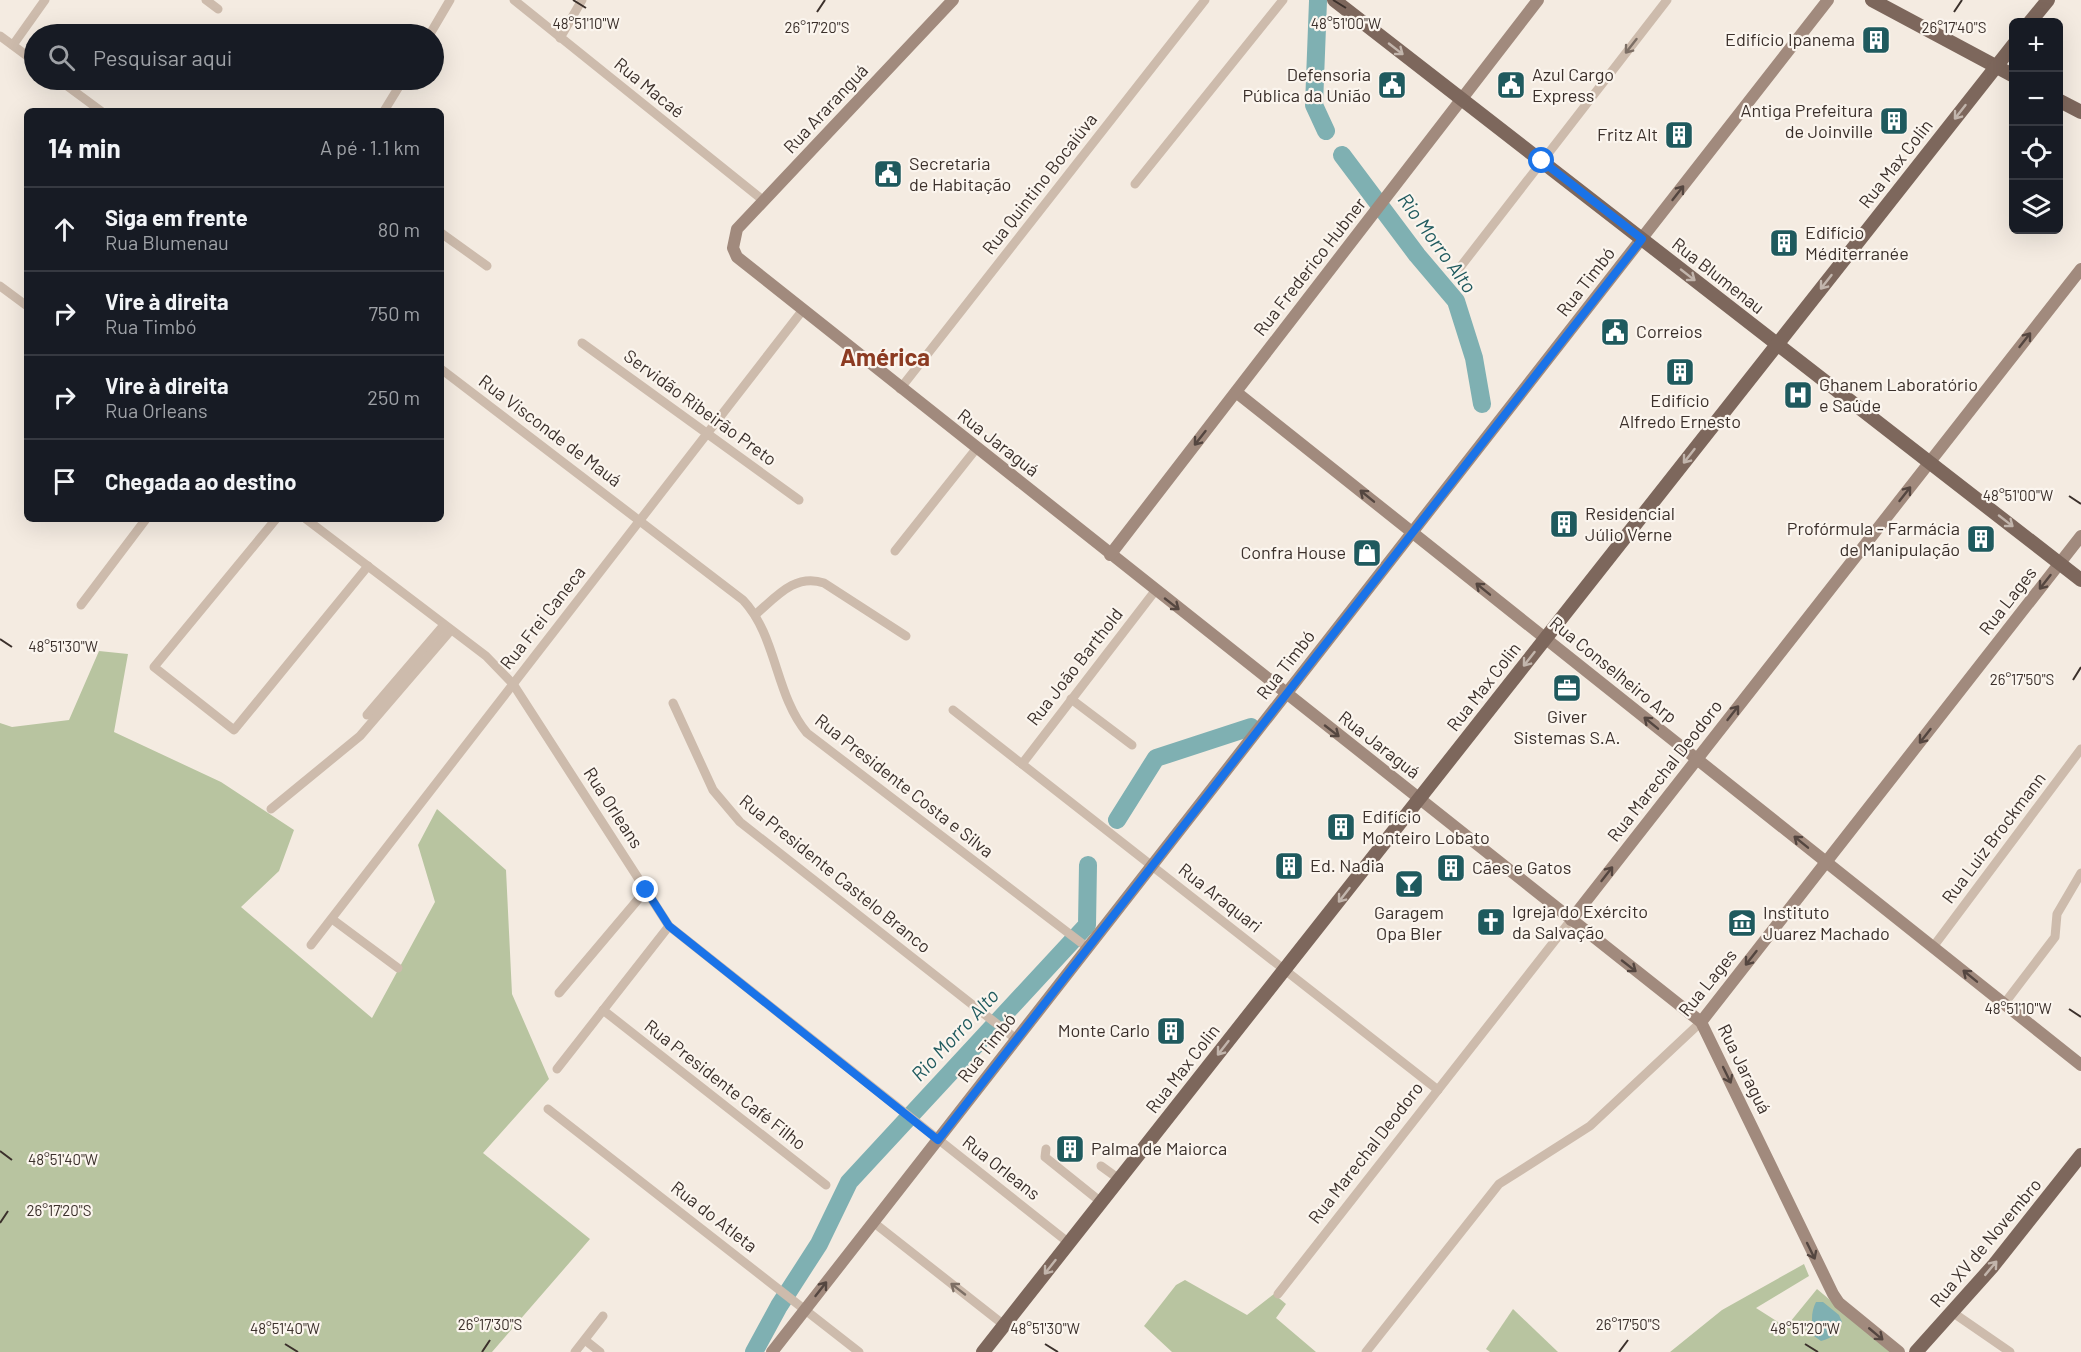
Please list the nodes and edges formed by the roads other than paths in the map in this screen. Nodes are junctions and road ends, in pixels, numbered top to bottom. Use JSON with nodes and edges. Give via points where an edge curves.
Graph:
{"nodes":[{"id":1,"x":45,"y":0,"type":"edge"},
{"id":2,"x":206,"y":0,"type":"edge"},
{"id":3,"x":450,"y":0,"type":"edge"},
{"id":4,"x":514,"y":0,"type":"edge"},
{"id":5,"x":582,"y":0,"type":"edge"},
{"id":6,"x":954,"y":0,"type":"edge"},
{"id":7,"x":1205,"y":0,"type":"edge"},
{"id":8,"x":1282,"y":0,"type":"edge"},
{"id":9,"x":1334,"y":0,"type":"edge"},
{"id":10,"x":1538,"y":0,"type":"edge"},
{"id":11,"x":1667,"y":0,"type":"edge"},
{"id":12,"x":1828,"y":0,"type":"edge"},
{"id":13,"x":1872,"y":0,"type":"edge"},
{"id":14,"x":2048,"y":0,"type":"edge"},
{"id":15,"x":218,"y":9,"type":"dead end"},
{"id":16,"x":2033,"y":18,"type":"edge"},
{"id":17,"x":28,"y":24,"type":"edge"},
{"id":18,"x":436,"y":24,"type":"edge"},
{"id":19,"x":24,"y":30,"type":"edge"},
{"id":20,"x":0,"y":36,"type":"edge"},
{"id":21,"x":560,"y":38,"type":"junction"},
{"id":22,"x":13,"y":45,"type":"junction"},
{"id":23,"x":2009,"y":49,"type":"edge"},
{"id":24,"x":24,"y":53,"type":"edge"},
{"id":25,"x":1996,"y":66,"type":"junction"},
{"id":26,"x":2009,"y":74,"type":"edge"},
{"id":27,"x":73,"y":90,"type":"edge"},
{"id":28,"x":397,"y":90,"type":"edge"},
{"id":29,"x":1461,"y":99,"type":"junction"},
{"id":30,"x":2063,"y":103,"type":"edge"},
{"id":31,"x":97,"y":108,"type":"edge"},
{"id":32,"x":386,"y":108,"type":"edge"},
{"id":33,"x":2081,"y":112,"type":"edge"},
{"id":34,"x":1542,"y":161,"type":"junction"},
{"id":35,"x":1135,"y":184,"type":"dead end"},
{"id":36,"x":764,"y":201,"type":"junction"},
{"id":37,"x":444,"y":234,"type":"edge"},
{"id":38,"x":1642,"y":239,"type":"junction"},
{"id":39,"x":733,"y":248,"type":"joint"},
{"id":40,"x":487,"y":266,"type":"dead end"},
{"id":41,"x":2081,"y":269,"type":"edge"},
{"id":42,"x":1458,"y":270,"type":"dead end"},
{"id":43,"x":0,"y":286,"type":"edge"},
{"id":44,"x":24,"y":304,"type":"edge"},
{"id":45,"x":802,"y":311,"type":"junction"},
{"id":46,"x":582,"y":343,"type":"dead end"},
{"id":47,"x":1777,"y":344,"type":"junction"},
{"id":48,"x":444,"y":371,"type":"edge"},
{"id":49,"x":900,"y":389,"type":"junction"},
{"id":50,"x":1236,"y":392,"type":"junction"},
{"id":51,"x":707,"y":433,"type":"junction"},
{"id":52,"x":976,"y":449,"type":"junction"},
{"id":53,"x":1930,"y":462,"type":"junction"},
{"id":54,"x":799,"y":500,"type":"dead end"},
{"id":55,"x":640,"y":520,"type":"junction"},
{"id":56,"x":144,"y":522,"type":"edge"},
{"id":57,"x":274,"y":522,"type":"edge"},
{"id":58,"x":310,"y":522,"type":"edge"},
{"id":59,"x":1413,"y":533,"type":"junction"},
{"id":60,"x":2081,"y":536,"type":"edge"},
{"id":61,"x":895,"y":551,"type":"dead end"},
{"id":62,"x":1110,"y":555,"type":"junction"},
{"id":63,"x":2060,"y":563,"type":"junction"},
{"id":64,"x":368,"y":566,"type":"junction"},
{"id":65,"x":2081,"y":580,"type":"edge"},
{"id":66,"x":1155,"y":591,"type":"junction"},
{"id":67,"x":81,"y":605,"type":"dead end"},
{"id":68,"x":755,"y":615,"type":"junction"},
{"id":69,"x":448,"y":627,"type":"junction"},
{"id":70,"x":906,"y":636,"type":"dead end"},
{"id":71,"x":1545,"y":638,"type":"junction"},
{"id":72,"x":513,"y":684,"type":"junction"},
{"id":73,"x":1286,"y":694,"type":"junction"},
{"id":74,"x":1071,"y":699,"type":"junction"},
{"id":75,"x":673,"y":703,"type":"dead end"},
{"id":76,"x":953,"y":710,"type":"dead end"},
{"id":77,"x":367,"y":715,"type":"dead end"},
{"id":78,"x":1132,"y":745,"type":"dead end"},
{"id":79,"x":2081,"y":749,"type":"edge"},
{"id":80,"x":1697,"y":759,"type":"junction"},
{"id":81,"x":1022,"y":764,"type":"junction"},
{"id":82,"x":1419,"y":799,"type":"junction"},
{"id":83,"x":271,"y":809,"type":"dead end"},
{"id":84,"x":1826,"y":862,"type":"junction"},
{"id":85,"x":1152,"y":866,"type":"junction"},
{"id":86,"x":2081,"y":873,"type":"edge"},
{"id":87,"x":646,"y":890,"type":"junction"},
{"id":88,"x":332,"y":919,"type":"junction"},
{"id":89,"x":1571,"y":920,"type":"junction"},
{"id":90,"x":669,"y":926,"type":"junction"},
{"id":91,"x":311,"y":945,"type":"dead end"},
{"id":92,"x":1085,"y":945,"type":"junction"},
{"id":93,"x":1933,"y":947,"type":"junction"},
{"id":94,"x":398,"y":968,"type":"dead end"},
{"id":95,"x":1284,"y":969,"type":"junction"},
{"id":96,"x":559,"y":993,"type":"dead end"},
{"id":97,"x":2004,"y":1004,"type":"junction"},
{"id":98,"x":603,"y":1010,"type":"junction"},
{"id":99,"x":1701,"y":1022,"type":"junction"},
{"id":100,"x":1016,"y":1039,"type":"junction"},
{"id":101,"x":2081,"y":1065,"type":"edge"},
{"id":102,"x":557,"y":1068,"type":"dead end"},
{"id":103,"x":1438,"y":1090,"type":"junction"},
{"id":104,"x":548,"y":1109,"type":"dead end"},
{"id":105,"x":938,"y":1140,"type":"junction"},
{"id":106,"x":1046,"y":1149,"type":"dead end"},
{"id":107,"x":2081,"y":1155,"type":"edge"},
{"id":108,"x":1101,"y":1166,"type":"dead end"},
{"id":109,"x":1119,"y":1179,"type":"junction"},
{"id":110,"x":826,"y":1185,"type":"dead end"},
{"id":111,"x":1101,"y":1202,"type":"junction"},
{"id":112,"x":873,"y":1222,"type":"junction"},
{"id":113,"x":1069,"y":1244,"type":"junction"},
{"id":114,"x":1278,"y":1294,"type":"dead end"},
{"id":115,"x":802,"y":1307,"type":"junction"},
{"id":116,"x":1952,"y":1312,"type":"junction"},
{"id":117,"x":603,"y":1316,"type":"dead end"},
{"id":118,"x":1004,"y":1325,"type":"junction"},
{"id":119,"x":585,"y":1340,"type":"junction"},
{"id":120,"x":575,"y":1352,"type":"edge"},
{"id":121,"x":600,"y":1352,"type":"edge"},
{"id":122,"x":772,"y":1352,"type":"edge"},
{"id":123,"x":860,"y":1352,"type":"edge"},
{"id":124,"x":983,"y":1352,"type":"edge"},
{"id":125,"x":1366,"y":1352,"type":"edge"},
{"id":126,"x":1899,"y":1352,"type":"edge"},
{"id":127,"x":1916,"y":1352,"type":"edge"},
{"id":128,"x":2010,"y":1352,"type":"edge"}],
"edges":[{"from":1,"to":17,"type":"street"},
{"from":2,"to":15,"type":"street"},
{"from":3,"to":18,"type":"street"},
{"from":4,"to":21,"type":"street","name":"Rua Macaé"},
{"from":5,"to":21,"type":"street"},
{"from":6,"to":36,"type":"street","name":"Rua Araranguá"},
{"from":7,"to":49,"type":"street","name":"Rua Quintino Bocaiúva"},
{"from":8,"to":35,"type":"street"},
{"from":9,"to":29,"type":"main road","name":"Rua Blumenau","one_way":true},
{"from":10,"to":29,"type":"street","name":"Rua Frederico Hubner"},
{"from":11,"to":34,"type":"street","one_way":true},
{"from":38,"to":12,"type":"street","name":"Rua Timbó","one_way":true},
{"from":13,"to":25,"type":"main road"},
{"from":14,"to":16,"type":"main road"},
{"from":19,"to":22,"type":"street"},
{"from":20,"to":22,"type":"street"},
{"from":21,"to":36,"type":"street","name":"Rua Macaé"},
{"from":22,"to":24,"type":"street"},
{"from":23,"to":25,"type":"main road","name":"Rua Max Colin"},
{"from":25,"to":26,"type":"main road"},
{"from":25,"to":47,"type":"main road","name":"Rua Max Colin","one_way":true},
{"from":27,"to":31,"type":"street"},
{"from":28,"to":32,"type":"street"},
{"from":29,"to":34,"type":"main road","name":"Rua Blumenau"},
{"from":29,"to":50,"type":"street","name":"Rua Frederico Hubner"},
{"from":30,"to":33,"type":"main road"},
{"from":34,"to":38,"type":"main road","name":"Rua Blumenau"},
{"from":34,"to":42,"type":"street"},
{"from":36,"to":39,"type":"street","name":"Rua Araranguá","via":[[737,229]]},
{"from":37,"to":40,"type":"street"},
{"from":38,"to":47,"type":"main road","name":"Rua Blumenau","one_way":true},
{"from":38,"to":59,"type":"street","name":"Rua Timbó"},
{"from":39,"to":45,"type":"street","name":"Rua Jaraguá","via":[[743,265]]},
{"from":53,"to":41,"type":"street","name":"Rua Marechal Deodoro","one_way":true},
{"from":43,"to":44,"type":"street"},
{"from":45,"to":49,"type":"street","name":"Rua Jaraguá"},
{"from":45,"to":51,"type":"street","name":"Rua Frei Caneca"},
{"from":46,"to":51,"type":"street","name":"Servidão Ribeirão Preto"},
{"from":47,"to":53,"type":"main road","name":"Rua Blumenau"},
{"from":47,"to":71,"type":"main road","name":"Rua Max Colin","one_way":true},
{"from":48,"to":55,"type":"street","name":"Rua Visconde de Mauá"},
{"from":49,"to":52,"type":"street","name":"Rua Jaraguá"},
{"from":59,"to":50,"type":"street","name":"Rua Conselheiro Arp","one_way":true},
{"from":50,"to":62,"type":"street","name":"Rua Frederico Hubner","one_way":true},
{"from":51,"to":54,"type":"street","name":"Servidão Ribeirão Preto"},
{"from":51,"to":55,"type":"street","name":"Rua Frei Caneca"},
{"from":52,"to":61,"type":"street"},
{"from":52,"to":62,"type":"street","name":"Rua Jaraguá"},
{"from":53,"to":63,"type":"main road","name":"Rua Blumenau","one_way":true},
{"from":80,"to":53,"type":"street","name":"Rua Marechal Deodoro","one_way":true},
{"from":55,"to":68,"type":"street","name":"Rua Presidente Costa e Silva","via":[[737,595]]},
{"from":55,"to":72,"type":"street","name":"Rua Frei Caneca"},
{"from":56,"to":67,"type":"street"},
{"from":57,"to":64,"type":"street","via":[[154,667],[234,730]]},
{"from":58,"to":64,"type":"street","name":"Rua Orleans"},
{"from":71,"to":59,"type":"street","name":"Rua Conselheiro Arp","one_way":true},
{"from":59,"to":73,"type":"street","name":"Rua Timbó"},
{"from":60,"to":63,"type":"street","name":"Rua Lages"},
{"from":62,"to":66,"type":"street","name":"Rua Jaraguá"},
{"from":63,"to":65,"type":"main road","name":"Rua Blumenau"},
{"from":63,"to":84,"type":"street","name":"Rua Lages","one_way":true},
{"from":64,"to":69,"type":"street","name":"Rua Orleans"},
{"from":66,"to":73,"type":"street","name":"Rua Jaraguá","one_way":true},
{"from":66,"to":74,"type":"street","name":"Rua João Barthold"},
{"from":68,"to":70,"type":"street","via":[[789,586],[813,579]]},
{"from":68,"to":92,"type":"street","name":"Rua Presidente Costa e Silva","via":[[794,715],[807,733]]},
{"from":69,"to":72,"type":"street","name":"Rua Orleans","via":[[486,656]]},
{"from":69,"to":77,"type":"street"},
{"from":69,"to":83,"type":"street","via":[[360,736]]},
{"from":80,"to":71,"type":"street","name":"Rua Conselheiro Arp","one_way":true},
{"from":71,"to":82,"type":"main road","name":"Rua Max Colin","one_way":true},
{"from":72,"to":87,"type":"street","name":"Rua Orleans"},
{"from":72,"to":88,"type":"street","name":"Rua Frei Caneca"},
{"from":73,"to":82,"type":"street","name":"Rua Jaraguá","one_way":true},
{"from":73,"to":85,"type":"street","name":"Rua Timbó"},
{"from":74,"to":78,"type":"street"},
{"from":74,"to":81,"type":"street","name":"Rua João Barthold"},
{"from":75,"to":100,"type":"street","name":"Rua Presidente Castelo Branco","via":[[713,790],[740,822]]},
{"from":76,"to":81,"type":"street","name":"Rua Araquari"},
{"from":79,"to":93,"type":"street","name":"Rua Luiz Brockmann"},
{"from":84,"to":80,"type":"street","name":"Rua Conselheiro Arp","one_way":true},
{"from":89,"to":80,"type":"street","name":"Rua Marechal Deodoro","one_way":true},
{"from":81,"to":85,"type":"street","name":"Rua Araquari"},
{"from":82,"to":89,"type":"street","name":"Rua Jaraguá"},
{"from":82,"to":95,"type":"main road","name":"Rua Max Colin","one_way":true},
{"from":84,"to":93,"type":"street","name":"Rua Conselheiro Arp"},
{"from":84,"to":99,"type":"street","name":"Rua Lages","one_way":true},
{"from":85,"to":92,"type":"street","name":"Rua Timbó"},
{"from":85,"to":95,"type":"street","name":"Rua Araquari"},
{"from":86,"to":97,"type":"street","via":[[2057,914],[2055,937]]},
{"from":87,"to":90,"type":"street","name":"Rua Orleans"},
{"from":87,"to":96,"type":"street"},
{"from":88,"to":91,"type":"street","name":"Rua Frei Caneca"},
{"from":88,"to":94,"type":"street"},
{"from":89,"to":99,"type":"street","name":"Rua Jaraguá","one_way":true},
{"from":89,"to":103,"type":"street","name":"Rua Marechal Deodoro"},
{"from":90,"to":98,"type":"street"},
{"from":90,"to":105,"type":"street","name":"Rua Orleans"},
{"from":92,"to":100,"type":"street","name":"Rua Timbó"},
{"from":97,"to":93,"type":"street","name":"Rua Conselheiro Arp","one_way":true},
{"from":95,"to":103,"type":"street","name":"Rua Araquari"},
{"from":95,"to":109,"type":"main road","name":"Rua Max Colin","one_way":true},
{"from":97,"to":101,"type":"street","name":"Rua Conselheiro Arp"},
{"from":98,"to":102,"type":"street"},
{"from":98,"to":110,"type":"street","name":"Rua Presidente Café Filho"},
{"from":99,"to":125,"type":"street","name":"Rua Lages","via":[[1590,1126],[1499,1184]]},
{"from":99,"to":126,"type":"street","name":"Rua Jaraguá","one_way":true,"via":[[1833,1294]]},
{"from":100,"to":105,"type":"street","name":"Rua Timbó"},
{"from":103,"to":114,"type":"street","name":"Rua Marechal Deodoro"},
{"from":104,"to":115,"type":"street","name":"Rua do Atleta"},
{"from":105,"to":112,"type":"street","name":"Rua Timbó"},
{"from":105,"to":113,"type":"street","name":"Rua Orleans"},
{"from":106,"to":111,"type":"street","via":[[1045,1157]]},
{"from":116,"to":107,"type":"main road","name":"Rua XV de Novembro","one_way":true},
{"from":108,"to":109,"type":"street"},
{"from":109,"to":111,"type":"main road","name":"Rua Max Colin"},
{"from":111,"to":113,"type":"main road","name":"Rua Max Colin"},
{"from":115,"to":112,"type":"street","name":"Rua Timbó","one_way":true},
{"from":118,"to":112,"type":"street","one_way":true},
{"from":113,"to":118,"type":"main road","name":"Rua Max Colin","one_way":true},
{"from":115,"to":122,"type":"street","name":"Rua Timbó"},
{"from":115,"to":123,"type":"street","name":"Rua do Atleta"},
{"from":116,"to":127,"type":"main road","name":"Rua XV de Novembro"},
{"from":116,"to":128,"type":"street"},
{"from":117,"to":119,"type":"street"},
{"from":118,"to":124,"type":"main road","name":"Rua Max Colin"},
{"from":119,"to":120,"type":"street"},
{"from":119,"to":121,"type":"street"}]}
